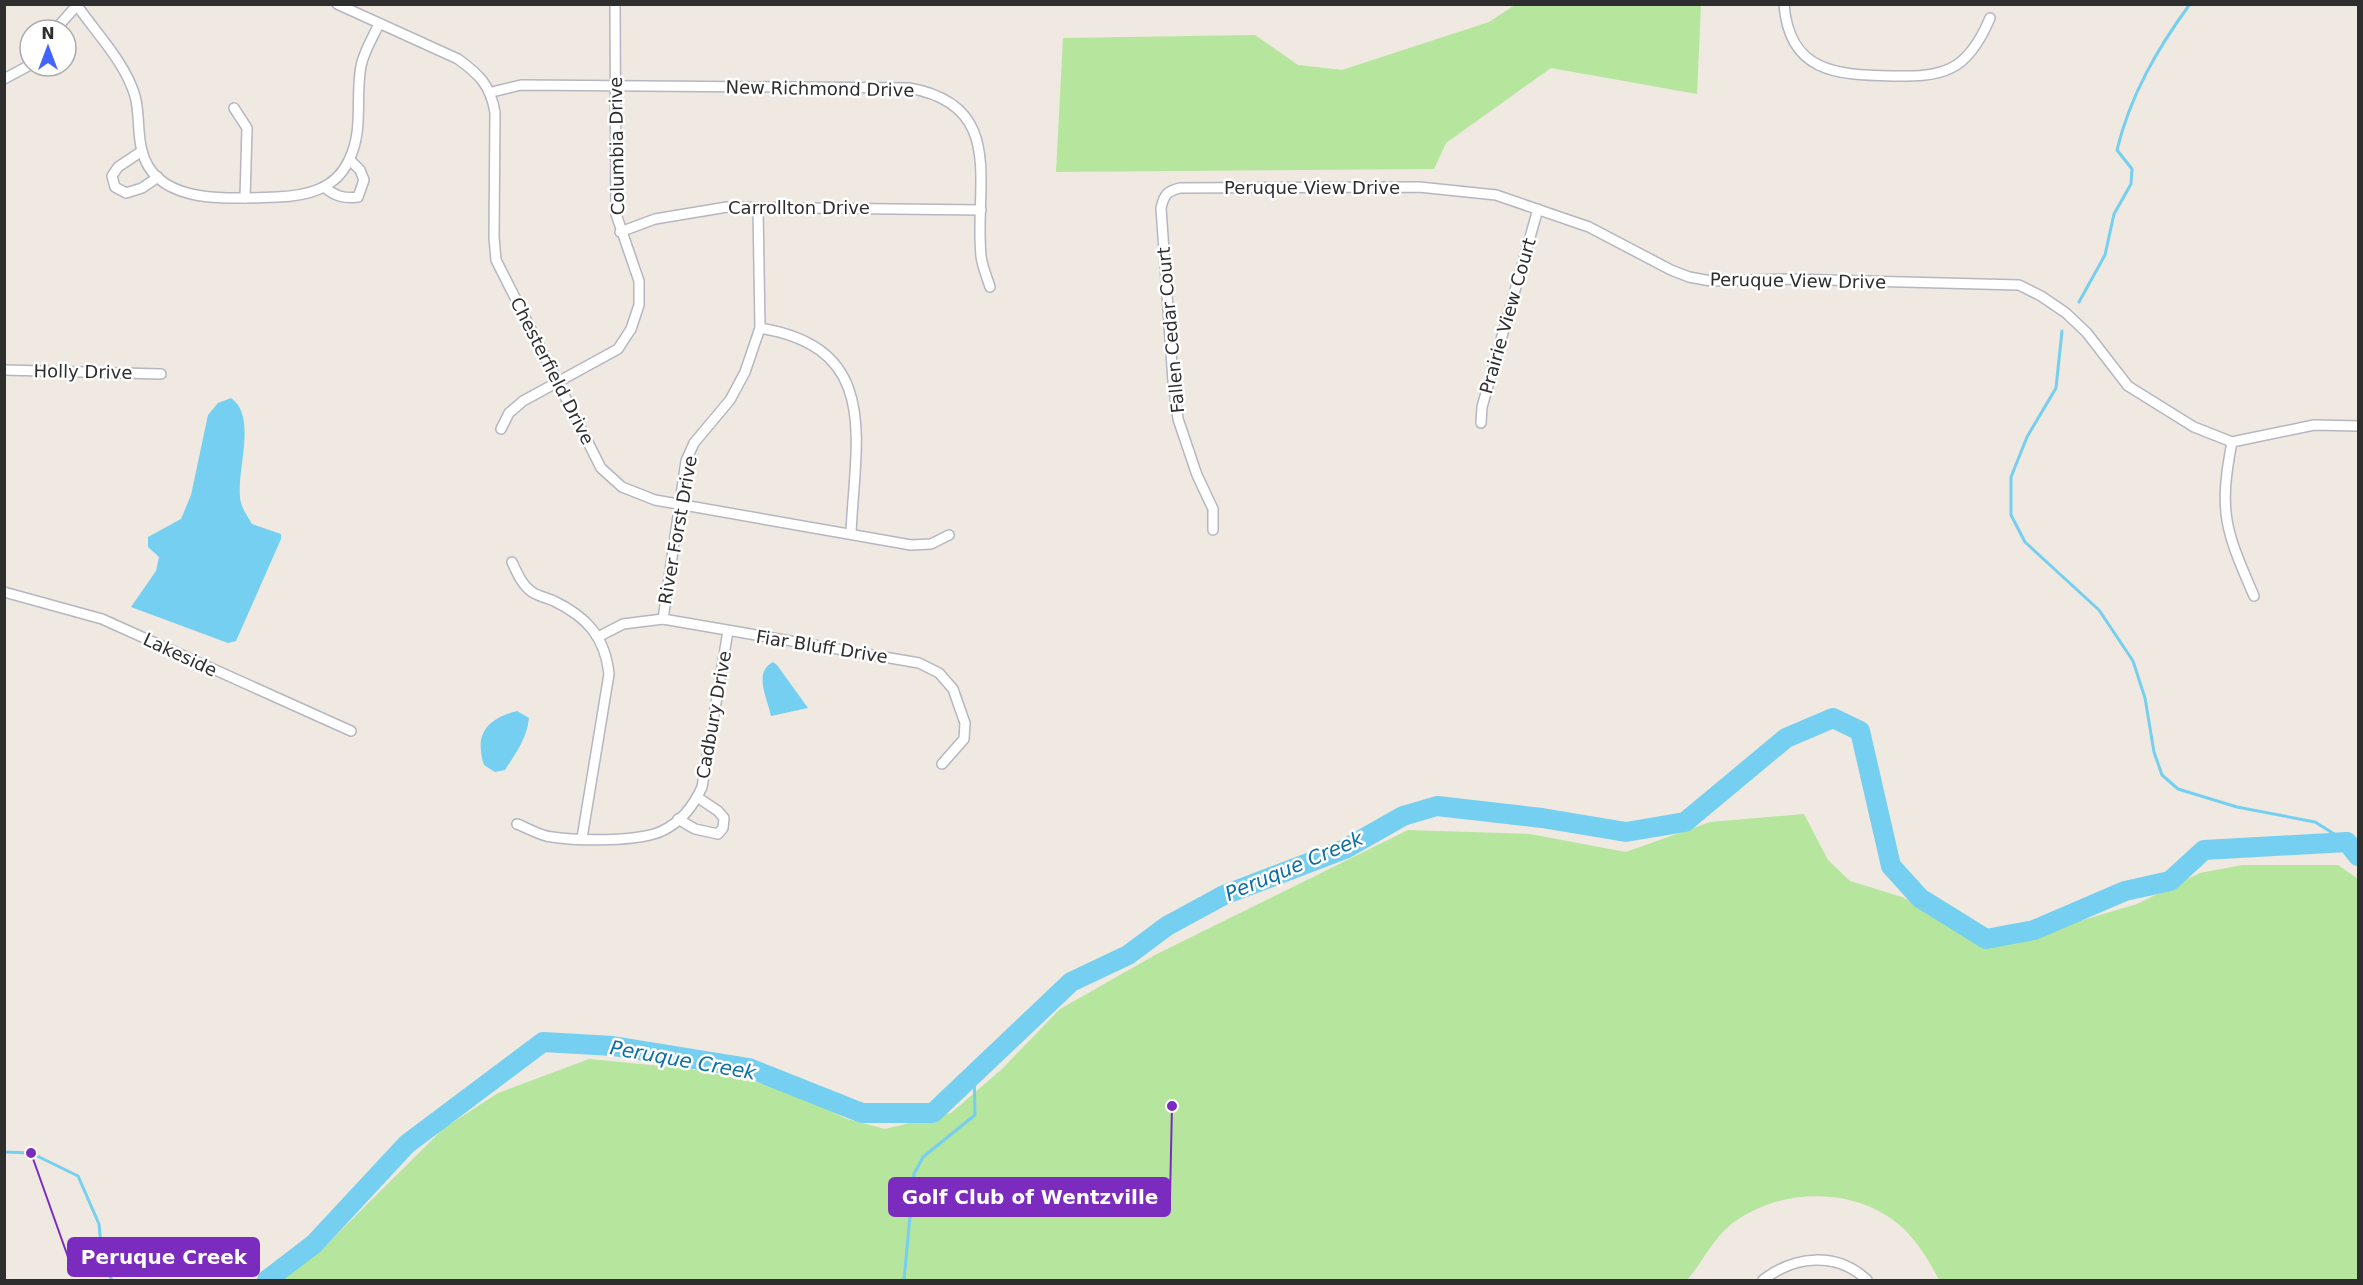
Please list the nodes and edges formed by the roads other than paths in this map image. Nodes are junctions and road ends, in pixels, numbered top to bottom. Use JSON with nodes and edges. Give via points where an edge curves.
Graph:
{"nodes":[{"id":1,"x":338,"y":4,"type":"edge"},
{"id":2,"x":615,"y":4,"type":"edge"},
{"id":3,"x":1784,"y":4,"type":"edge"},
{"id":4,"x":76,"y":5,"type":"edge"},
{"id":5,"x":65,"y":18,"type":"edge"},
{"id":6,"x":1990,"y":18,"type":"dead end"},
{"id":7,"x":379,"y":24,"type":"junction"},
{"id":8,"x":18,"y":71,"type":"edge"},
{"id":9,"x":4,"y":79,"type":"edge"},
{"id":10,"x":616,"y":86,"type":"junction"},
{"id":11,"x":492,"y":92,"type":"junction"},
{"id":12,"x":234,"y":108,"type":"dead end"},
{"id":13,"x":142,"y":151,"type":"junction"},
{"id":14,"x":350,"y":160,"type":"junction"},
{"id":15,"x":158,"y":177,"type":"junction"},
{"id":16,"x":324,"y":187,"type":"junction"},
{"id":17,"x":1164,"y":196,"type":"joint"},
{"id":18,"x":245,"y":198,"type":"junction"},
{"id":19,"x":759,"y":208,"type":"junction"},
{"id":20,"x":1538,"y":209,"type":"junction"},
{"id":21,"x":981,"y":210,"type":"junction"},
{"id":22,"x":620,"y":232,"type":"junction"},
{"id":23,"x":990,"y":287,"type":"dead end"},
{"id":24,"x":760,"y":328,"type":"junction"},
{"id":25,"x":4,"y":370,"type":"edge"},
{"id":26,"x":161,"y":374,"type":"dead end"},
{"id":27,"x":558,"y":382,"type":"junction"},
{"id":28,"x":1481,"y":423,"type":"dead end"},
{"id":29,"x":2358,"y":426,"type":"edge"},
{"id":30,"x":501,"y":429,"type":"dead end"},
{"id":31,"x":2232,"y":442,"type":"junction"},
{"id":32,"x":680,"y":505,"type":"junction"},
{"id":33,"x":1213,"y":530,"type":"dead end"},
{"id":34,"x":851,"y":533,"type":"junction"},
{"id":35,"x":949,"y":535,"type":"dead end"},
{"id":36,"x":512,"y":562,"type":"dead end"},
{"id":37,"x":4,"y":592,"type":"edge"},
{"id":38,"x":2254,"y":596,"type":"dead end"},
{"id":39,"x":663,"y":619,"type":"junction"},
{"id":40,"x":728,"y":631,"type":"junction"},
{"id":41,"x":600,"y":636,"type":"junction"},
{"id":42,"x":351,"y":731,"type":"dead end"},
{"id":43,"x":942,"y":764,"type":"dead end"},
{"id":44,"x":697,"y":797,"type":"junction"},
{"id":45,"x":678,"y":819,"type":"junction"},
{"id":46,"x":517,"y":824,"type":"dead end"},
{"id":47,"x":582,"y":838,"type":"junction"},
{"id":48,"x":1763,"y":1281,"type":"edge"},
{"id":49,"x":1867,"y":1281,"type":"edge"}],
"edges":[{"from":1,"to":7,"type":"street"},
{"from":2,"to":10,"type":"street","name":"Columbia Drive"},
{"from":3,"to":6,"type":"street","via":[[1788,30],[1801,51],[1820,67],[1851,75],[1927,75],[1952,68],[1974,47]]},
{"from":4,"to":5,"type":"street"},
{"from":4,"to":13,"type":"street","via":[[124,72],[135,97]]},
{"from":7,"to":11,"type":"street","via":[[458,59],[476,72]]},
{"from":7,"to":14,"type":"street","via":[[361,66],[358,135]]},
{"from":8,"to":9,"type":"street"},
{"from":10,"to":11,"type":"street","name":"New Richmond Drive","via":[[521,85]]},
{"from":10,"to":21,"type":"street","name":"New Richmond Drive","via":[[909,88],[929,92],[952,105],[971,124],[980,144]]},
{"from":10,"to":22,"type":"street","name":"Columbia Drive","via":[[616,213]]},
{"from":11,"to":27,"type":"street","name":"Chesterfield Drive","via":[[496,260]]},
{"from":12,"to":18,"type":"street","via":[[246,128]]},
{"from":13,"to":15,"type":"street"},
{"from":13,"to":15,"type":"street","via":[[118,167],[112,176],[115,187],[126,193]]},
{"from":14,"to":16,"type":"street","via":[[337,179]]},
{"from":14,"to":16,"type":"street","via":[[364,180],[358,197],[348,199]]},
{"from":15,"to":18,"type":"street","via":[[170,187],[196,196]]},
{"from":16,"to":18,"type":"street","via":[[293,196]]},
{"from":17,"to":20,"type":"street","name":"Peruque View Drive","via":[[1169,190],[1180,188],[1419,187],[1496,195]]},
{"from":17,"to":33,"type":"street","name":"Fallen Cedar Court","via":[[1162,249],[1178,419],[1197,475],[1214,509]]},
{"from":19,"to":21,"type":"street","name":"Carrollton Drive"},
{"from":19,"to":22,"type":"street","name":"Carrollton Drive","via":[[690,212]]},
{"from":19,"to":24,"type":"street","name":"River Forst Drive"},
{"from":20,"to":28,"type":"street","name":"Prairie View Court","via":[[1482,406]]},
{"from":20,"to":31,"type":"street","name":"Peruque View Drive","via":[[1589,227],[1671,270],[1711,281],[2019,285],[2066,313],[2087,333],[2128,386],[2174,417]]},
{"from":21,"to":23,"type":"street","name":"New Richmond Drive","via":[[981,257]]},
{"from":22,"to":27,"type":"street","name":"Columbia Drive","via":[[639,281],[639,305],[631,329],[618,349]]},
{"from":24,"to":32,"type":"street","name":"River Forst Drive","via":[[745,372],[730,400],[694,443],[686,461]]},
{"from":24,"to":34,"type":"street","via":[[790,333],[812,344],[831,358],[844,379],[854,402],[856,423]]},
{"from":25,"to":26,"type":"street","name":"Holly Drive"},
{"from":27,"to":30,"type":"street","name":"Columbia Drive","via":[[523,401],[509,413]]},
{"from":27,"to":32,"type":"street","name":"Chesterfield Drive","via":[[601,468],[622,487]]},
{"from":29,"to":31,"type":"street","via":[[2314,425]]},
{"from":31,"to":38,"type":"street","via":[[2223,507],[2227,530]]},
{"from":32,"to":34,"type":"street","name":"Chesterfield Drive"},
{"from":32,"to":39,"type":"street","name":"River Forst Drive"},
{"from":34,"to":35,"type":"street","name":"Chesterfield Drive","via":[[912,545],[931,544]]},
{"from":36,"to":41,"type":"street","via":[[532,592],[574,612]]},
{"from":37,"to":42,"type":"street","name":"Lakeside","via":[[102,619]]},
{"from":39,"to":40,"type":"street","name":"Fiar Bluff Drive"},
{"from":39,"to":41,"type":"street","name":"Fiar Bluff Drive","via":[[623,624]]},
{"from":40,"to":43,"type":"street","name":"Fiar Bluff Drive","via":[[919,663],[939,673],[953,689],[965,723],[964,740]]},
{"from":40,"to":44,"type":"street","name":"Cadbury Drive","via":[[702,787]]},
{"from":41,"to":47,"type":"street","via":[[609,674]]},
{"from":44,"to":45,"type":"street","name":"Cadbury Drive"},
{"from":44,"to":45,"type":"street","name":"Cadbury Drive","via":[[724,818],[718,834],[695,829]]},
{"from":45,"to":47,"type":"street","name":"Cadbury Drive","via":[[663,831],[641,837]]},
{"from":46,"to":47,"type":"street","name":"Cadbury Drive","via":[[550,837]]},
{"from":48,"to":49,"type":"street","via":[[1789,1264],[1817,1260],[1845,1265]]}]}
